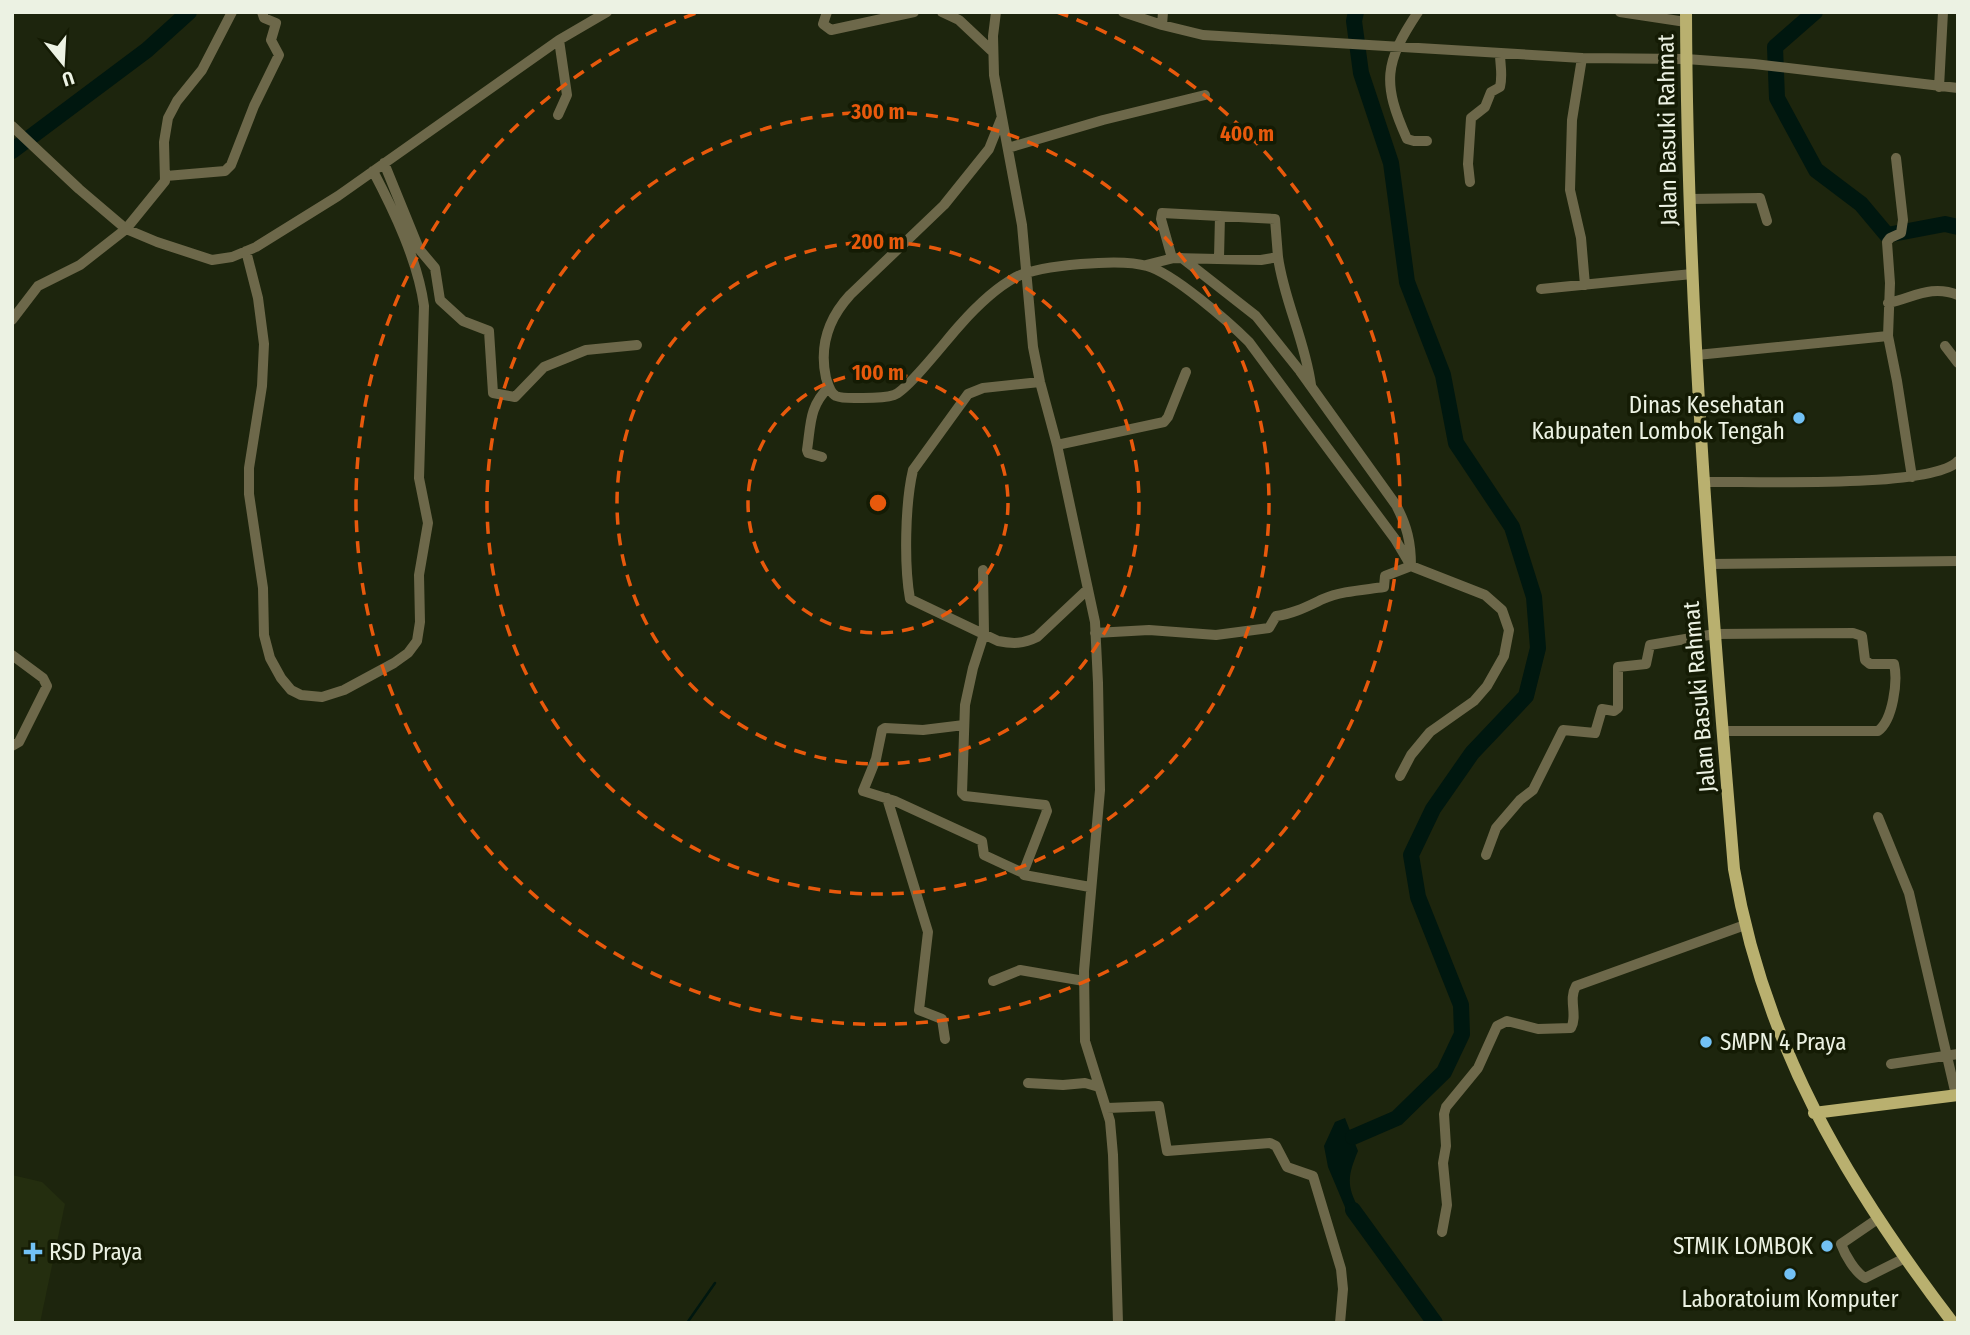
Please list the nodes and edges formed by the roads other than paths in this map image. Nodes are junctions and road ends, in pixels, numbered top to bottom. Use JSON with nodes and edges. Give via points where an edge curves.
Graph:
{"nodes":[{"id":1,"x":232,"y":12,"type":"edge"},
{"id":2,"x":262,"y":12,"type":"edge"},
{"id":3,"x":607,"y":12,"type":"edge"},
{"id":4,"x":827,"y":12,"type":"edge"},
{"id":5,"x":914,"y":12,"type":"edge"},
{"id":6,"x":942,"y":12,"type":"edge"},
{"id":7,"x":996,"y":12,"type":"edge"},
{"id":8,"x":1122,"y":12,"type":"edge"},
{"id":9,"x":1163,"y":12,"type":"edge"},
{"id":10,"x":1418,"y":12,"type":"edge"},
{"id":11,"x":1620,"y":12,"type":"edge"},
{"id":12,"x":1943,"y":12,"type":"edge"},
{"id":13,"x":1686,"y":17,"type":"edge"},
{"id":14,"x":1161,"y":25,"type":"junction"},
{"id":15,"x":559,"y":40,"type":"junction"},
{"id":16,"x":1397,"y":47,"type":"junction"},
{"id":17,"x":993,"y":52,"type":"junction"},
{"id":18,"x":1500,"y":54,"type":"junction"},
{"id":19,"x":1583,"y":58,"type":"junction"},
{"id":20,"x":1686,"y":59,"type":"junction"},
{"id":21,"x":1939,"y":87,"type":"junction"},
{"id":22,"x":1958,"y":88,"type":"edge"},
{"id":23,"x":1205,"y":95,"type":"dead end"},
{"id":24,"x":558,"y":115,"type":"dead end"},
{"id":25,"x":1001,"y":119,"type":"junction"},
{"id":26,"x":12,"y":126,"type":"edge"},
{"id":27,"x":1427,"y":141,"type":"dead end"},
{"id":28,"x":1008,"y":148,"type":"junction"},
{"id":29,"x":1896,"y":158,"type":"dead end"},
{"id":30,"x":384,"y":163,"type":"junction"},
{"id":31,"x":373,"y":171,"type":"junction"},
{"id":32,"x":166,"y":176,"type":"junction"},
{"id":33,"x":1470,"y":181,"type":"dead end"},
{"id":34,"x":1690,"y":199,"type":"junction"},
{"id":35,"x":1220,"y":216,"type":"junction"},
{"id":36,"x":1767,"y":221,"type":"dead end"},
{"id":37,"x":126,"y":229,"type":"junction"},
{"id":38,"x":246,"y":251,"type":"junction"},
{"id":39,"x":1278,"y":257,"type":"junction"},
{"id":40,"x":1177,"y":258,"type":"junction"},
{"id":41,"x":1219,"y":258,"type":"junction"},
{"id":42,"x":1146,"y":265,"type":"junction"},
{"id":43,"x":1026,"y":273,"type":"junction"},
{"id":44,"x":1692,"y":274,"type":"junction"},
{"id":45,"x":1585,"y":285,"type":"junction"},
{"id":46,"x":1541,"y":289,"type":"dead end"},
{"id":47,"x":1958,"y":295,"type":"edge"},
{"id":48,"x":1888,"y":303,"type":"junction"},
{"id":49,"x":12,"y":320,"type":"edge"},
{"id":50,"x":1888,"y":337,"type":"junction"},
{"id":51,"x":637,"y":345,"type":"dead end"},
{"id":52,"x":1945,"y":346,"type":"dead end"},
{"id":53,"x":1697,"y":355,"type":"junction"},
{"id":54,"x":1958,"y":363,"type":"edge"},
{"id":55,"x":1186,"y":372,"type":"dead end"},
{"id":56,"x":1040,"y":382,"type":"junction"},
{"id":57,"x":1311,"y":386,"type":"junction"},
{"id":58,"x":829,"y":387,"type":"junction"},
{"id":59,"x":1057,"y":445,"type":"junction"},
{"id":60,"x":822,"y":457,"type":"dead end"},
{"id":61,"x":1958,"y":461,"type":"edge"},
{"id":62,"x":1912,"y":477,"type":"junction"},
{"id":63,"x":1704,"y":482,"type":"junction"},
{"id":64,"x":1958,"y":561,"type":"edge"},
{"id":65,"x":1710,"y":564,"type":"junction"},
{"id":66,"x":1411,"y":565,"type":"junction"},
{"id":67,"x":983,"y":570,"type":"dead end"},
{"id":68,"x":1088,"y":589,"type":"junction"},
{"id":69,"x":1095,"y":632,"type":"junction"},
{"id":70,"x":984,"y":634,"type":"junction"},
{"id":71,"x":1715,"y":634,"type":"junction"},
{"id":72,"x":12,"y":655,"type":"edge"},
{"id":73,"x":964,"y":725,"type":"junction"},
{"id":74,"x":1723,"y":732,"type":"junction"},
{"id":75,"x":12,"y":746,"type":"edge"},
{"id":76,"x":1399,"y":776,"type":"dead end"},
{"id":77,"x":887,"y":798,"type":"junction"},
{"id":78,"x":1878,"y":817,"type":"dead end"},
{"id":79,"x":1486,"y":855,"type":"dead end"},
{"id":80,"x":1023,"y":873,"type":"junction"},
{"id":81,"x":1090,"y":887,"type":"junction"},
{"id":82,"x":1745,"y":925,"type":"junction"},
{"id":83,"x":993,"y":981,"type":"dead end"},
{"id":84,"x":1084,"y":981,"type":"junction"},
{"id":85,"x":945,"y":1040,"type":"dead end"},
{"id":86,"x":1952,"y":1054,"type":"edge"},
{"id":87,"x":1891,"y":1063,"type":"dead end"},
{"id":88,"x":1028,"y":1083,"type":"dead end"},
{"id":89,"x":1099,"y":1087,"type":"junction"},
{"id":90,"x":1957,"y":1095,"type":"edge"},
{"id":91,"x":1107,"y":1108,"type":"junction"},
{"id":92,"x":1814,"y":1113,"type":"junction"},
{"id":93,"x":1879,"y":1219,"type":"junction"},
{"id":94,"x":1442,"y":1232,"type":"dead end"},
{"id":95,"x":1905,"y":1258,"type":"junction"},
{"id":96,"x":1118,"y":1323,"type":"edge"},
{"id":97,"x":1340,"y":1323,"type":"edge"},
{"id":98,"x":1953,"y":1323,"type":"edge"}],
"edges":[{"from":1,"to":32,"type":"street","via":[[202,70],[168,118]]},
{"from":2,"to":32,"type":"street","via":[[276,23],[271,38],[279,55],[231,165],[223,171]]},
{"from":3,"to":15,"type":"street"},
{"from":4,"to":5,"type":"street","via":[[823,24],[831,30]]},
{"from":6,"to":17,"type":"street","via":[[959,20]]},
{"from":7,"to":17,"type":"street"},
{"from":8,"to":14,"type":"street"},
{"from":9,"to":14,"type":"street"},
{"from":10,"to":16,"type":"street"},
{"from":11,"to":13,"type":"street"},
{"from":12,"to":21,"type":"street"},
{"from":13,"to":20,"type":"main road","name":"Jalan Basuki Rahmat"},
{"from":14,"to":16,"type":"street","via":[[1203,35]]},
{"from":15,"to":24,"type":"street","via":[[567,95]]},
{"from":15,"to":30,"type":"street"},
{"from":16,"to":18,"type":"street"},
{"from":16,"to":27,"type":"street","via":[[1389,74],[1391,96],[1408,139]]},
{"from":17,"to":25,"type":"street"},
{"from":18,"to":19,"type":"street"},
{"from":18,"to":33,"type":"street","via":[[1500,88],[1490,92],[1485,107],[1471,118]]},
{"from":19,"to":20,"type":"street"},
{"from":19,"to":45,"type":"street","via":[[1572,120],[1570,190]]},
{"from":20,"to":21,"type":"street"},
{"from":20,"to":34,"type":"main road","name":"Jalan Basuki Rahmat"},
{"from":21,"to":22,"type":"street"},
{"from":23,"to":28,"type":"street"},
{"from":25,"to":28,"type":"street"},
{"from":25,"to":58,"type":"street","via":[[987,152],[944,205],[840,308],[823,343]]},
{"from":26,"to":37,"type":"street"},
{"from":28,"to":43,"type":"street"},
{"from":29,"to":48,"type":"street","via":[[1903,220],[1901,233],[1887,242]]},
{"from":30,"to":31,"type":"street"},
{"from":30,"to":51,"type":"street","via":[[419,249],[435,268],[440,300],[463,321],[489,331],[493,393],[515,397],[544,367],[586,350]]},
{"from":31,"to":38,"type":"street"},
{"from":31,"to":38,"type":"street","via":[[401,232],[424,306],[419,478],[428,523],[418,575],[420,622],[417,641],[405,656],[322,697],[301,695],[286,684],[270,658],[264,635],[263,588],[249,494],[264,344]]},
{"from":32,"to":37,"type":"street"},
{"from":34,"to":36,"type":"street","via":[[1760,198]]},
{"from":34,"to":44,"type":"main road","name":"Jalan Basuki Rahmat"},
{"from":35,"to":39,"type":"street","via":[[1274,217]]},
{"from":35,"to":40,"type":"street","via":[[1161,214]]},
{"from":35,"to":41,"type":"street"},
{"from":37,"to":38,"type":"street","via":[[212,260]]},
{"from":37,"to":49,"type":"street","via":[[80,265],[38,286]]},
{"from":39,"to":41,"type":"street"},
{"from":39,"to":57,"type":"street"},
{"from":40,"to":41,"type":"street"},
{"from":40,"to":42,"type":"street"},
{"from":40,"to":57,"type":"street","via":[[1252,312]]},
{"from":42,"to":43,"type":"street","via":[[1096,263]]},
{"from":42,"to":66,"type":"street","via":[[1166,275],[1249,342]]},
{"from":43,"to":56,"type":"street"},
{"from":43,"to":58,"type":"street","via":[[987,298],[899,393],[848,397],[837,396]]},
{"from":44,"to":45,"type":"street"},
{"from":44,"to":53,"type":"main road","name":"Jalan Basuki Rahmat"},
{"from":45,"to":46,"type":"street"},
{"from":47,"to":48,"type":"street","via":[[1927,290]]},
{"from":48,"to":50,"type":"street"},
{"from":50,"to":53,"type":"street"},
{"from":50,"to":62,"type":"street"},
{"from":52,"to":54,"type":"street"},
{"from":53,"to":63,"type":"main road","name":"Jalan Basuki Rahmat"},
{"from":55,"to":59,"type":"street","via":[[1164,422]]},
{"from":56,"to":59,"type":"street"},
{"from":56,"to":70,"type":"street","via":[[968,394],[913,470],[906,578],[910,599]]},
{"from":57,"to":66,"type":"street","via":[[1396,505],[1411,541]]},
{"from":58,"to":60,"type":"street","via":[[813,409],[807,450]]},
{"from":59,"to":68,"type":"street"},
{"from":61,"to":62,"type":"street","via":[[1942,471]]},
{"from":62,"to":63,"type":"street"},
{"from":63,"to":65,"type":"main road","name":"Jalan Basuki Rahmat"},
{"from":64,"to":65,"type":"street"},
{"from":65,"to":71,"type":"main road","name":"Jalan Basuki Rahmat"},
{"from":66,"to":69,"type":"street","via":[[1385,576],[1384,587],[1343,593],[1276,615],[1270,628],[1216,635]]},
{"from":66,"to":76,"type":"street","via":[[1485,595],[1502,610],[1509,630],[1504,656],[1487,686],[1474,701],[1430,732]]},
{"from":67,"to":70,"type":"street"},
{"from":68,"to":69,"type":"street"},
{"from":68,"to":70,"type":"street","via":[[1027,642],[1013,644]]},
{"from":69,"to":81,"type":"street","via":[[1100,790]]},
{"from":70,"to":73,"type":"street","via":[[972,668]]},
{"from":71,"to":74,"type":"main road","name":"Jalan Basuki Rahmat"},
{"from":71,"to":74,"type":"street","via":[[1857,634],[1864,641],[1866,660],[1893,663],[1895,668],[1895,693],[1878,731]]},
{"from":71,"to":79,"type":"street","via":[[1650,645],[1646,664],[1619,666],[1617,710],[1602,709],[1593,733],[1563,730],[1533,790],[1496,828]]},
{"from":72,"to":75,"type":"street","via":[[44,678],[47,686],[19,742]]},
{"from":73,"to":77,"type":"street","via":[[882,730],[863,792]]},
{"from":73,"to":80,"type":"street","via":[[963,795],[1040,803],[1047,808]]},
{"from":74,"to":82,"type":"main road","name":"Jalan Basuki Rahmat","via":[[1734,869]]},
{"from":77,"to":80,"type":"street","via":[[982,841],[984,855]]},
{"from":77,"to":85,"type":"street","via":[[928,932],[919,1010],[942,1019]]},
{"from":78,"to":86,"type":"street","via":[[1909,893]]},
{"from":80,"to":81,"type":"street","via":[[1027,878]]},
{"from":81,"to":84,"type":"street"},
{"from":82,"to":92,"type":"main road","name":"Jalan Basuki Rahmat","via":[[1771,1011]]},
{"from":82,"to":94,"type":"street","via":[[1576,986],[1572,1028],[1538,1029],[1507,1021],[1497,1026],[1478,1068],[1451,1098],[1444,1114],[1447,1205]]},
{"from":83,"to":84,"type":"street","via":[[1020,970]]},
{"from":84,"to":89,"type":"street","via":[[1085,1041]]},
{"from":86,"to":87,"type":"street"},
{"from":86,"to":90,"type":"street"},
{"from":88,"to":89,"type":"street"},
{"from":89,"to":91,"type":"street"},
{"from":90,"to":92,"type":"main road"},
{"from":91,"to":96,"type":"street","via":[[1113,1155]]},
{"from":91,"to":97,"type":"street","via":[[1159,1106],[1167,1151],[1270,1143],[1287,1167],[1313,1176],[1341,1269]]},
{"from":92,"to":93,"type":"main road","name":"Jalan Basuki Rahmat"},
{"from":93,"to":95,"type":"main road","name":"Jalan Basuki Rahmat"},
{"from":93,"to":95,"type":"street","via":[[1841,1244],[1860,1275],[1866,1278]]},
{"from":95,"to":98,"type":"main road","name":"Jalan Basuki Rahmat"}]}
